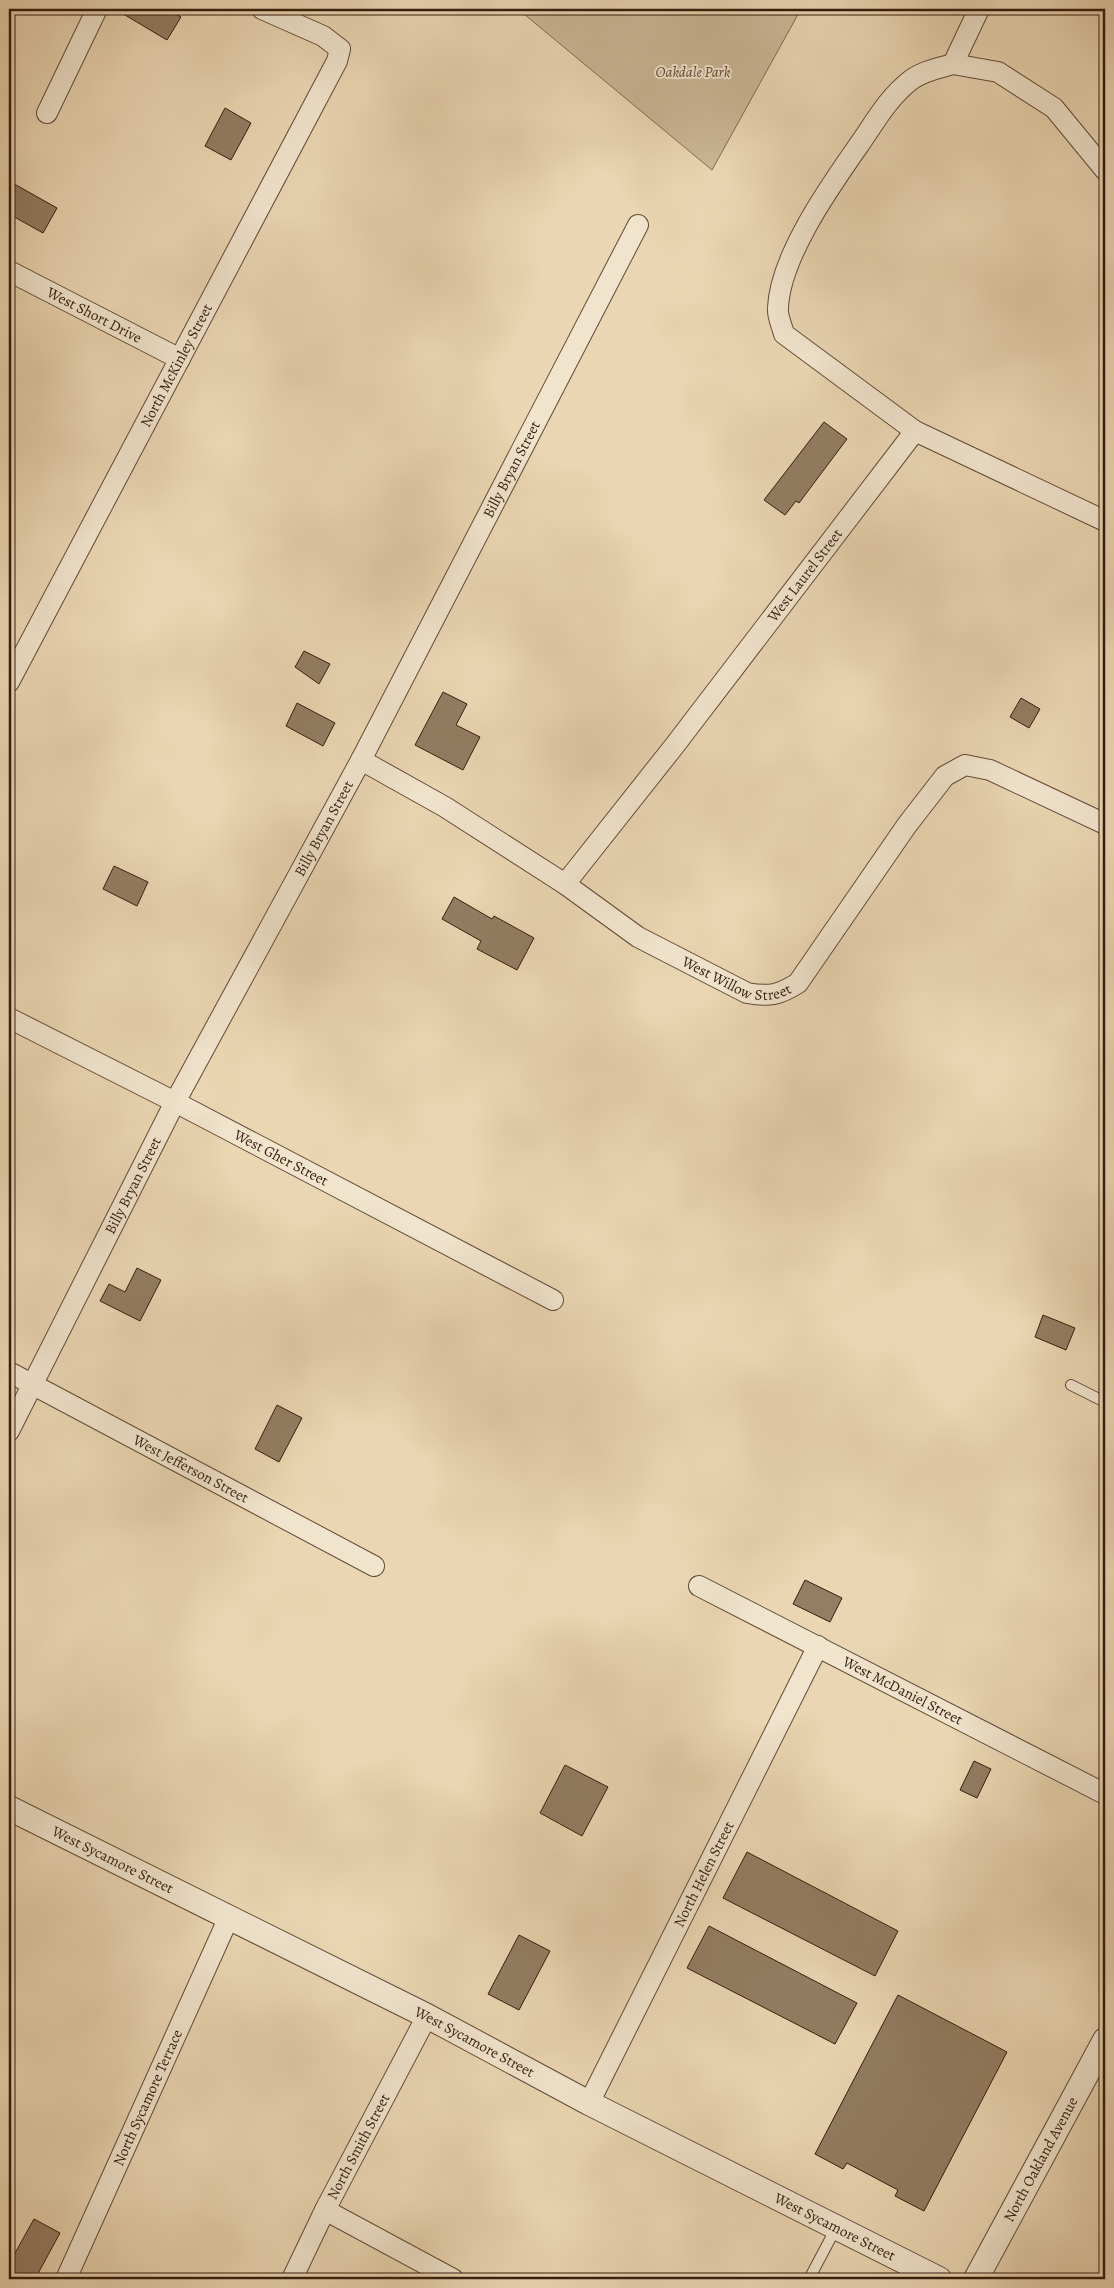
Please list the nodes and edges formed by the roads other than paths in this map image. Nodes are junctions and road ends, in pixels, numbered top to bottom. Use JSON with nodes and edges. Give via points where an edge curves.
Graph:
{"nodes":[{"id":1,"x":97,"y":9,"type":"edge"},
{"id":2,"x":262,"y":9,"type":"edge"},
{"id":3,"x":979,"y":9,"type":"edge"},
{"id":4,"x":953,"y":64,"type":"junction"},
{"id":5,"x":47,"y":113,"type":"dead end"},
{"id":6,"x":1105,"y":170,"type":"edge"},
{"id":7,"x":638,"y":225,"type":"dead end"},
{"id":8,"x":9,"y":270,"type":"edge"},
{"id":9,"x":180,"y":359,"type":"junction"},
{"id":10,"x":915,"y":431,"type":"junction"},
{"id":11,"x":1105,"y":521,"type":"edge"},
{"id":12,"x":9,"y":682,"type":"edge"},
{"id":13,"x":361,"y":760,"type":"junction"},
{"id":14,"x":1105,"y":824,"type":"edge"},
{"id":15,"x":565,"y":884,"type":"junction"},
{"id":16,"x":9,"y":1018,"type":"edge"},
{"id":17,"x":175,"y":1102,"type":"junction"},
{"id":18,"x":553,"y":1300,"type":"dead end"},
{"id":19,"x":9,"y":1372,"type":"edge"},
{"id":20,"x":33,"y":1384,"type":"junction"},
{"id":21,"x":1071,"y":1385,"type":"dead end"},
{"id":22,"x":1105,"y":1402,"type":"edge"},
{"id":23,"x":9,"y":1431,"type":"edge"},
{"id":24,"x":374,"y":1566,"type":"dead end"},
{"id":25,"x":699,"y":1586,"type":"dead end"},
{"id":26,"x":818,"y":1646,"type":"junction"},
{"id":27,"x":1105,"y":1794,"type":"edge"},
{"id":28,"x":9,"y":1808,"type":"edge"},
{"id":29,"x":229,"y":1917,"type":"junction"},
{"id":30,"x":427,"y":2016,"type":"junction"},
{"id":31,"x":1105,"y":2040,"type":"edge"},
{"id":32,"x":589,"y":2103,"type":"junction"},
{"id":33,"x":325,"y":2210,"type":"junction"},
{"id":34,"x":836,"y":2228,"type":"junction"},
{"id":35,"x":66,"y":2279,"type":"edge"},
{"id":36,"x":292,"y":2279,"type":"edge"},
{"id":37,"x":453,"y":2279,"type":"edge"},
{"id":38,"x":809,"y":2279,"type":"edge"},
{"id":39,"x":939,"y":2279,"type":"edge"},
{"id":40,"x":976,"y":2279,"type":"edge"}],
"edges":[{"from":1,"to":5,"type":"street"},
{"from":2,"to":9,"type":"street","name":"North McKinley Street","via":[[323,36],[340,49],[331,75]]},
{"from":3,"to":4,"type":"street"},
{"from":4,"to":6,"type":"street","via":[[998,72],[1054,108]]},
{"from":4,"to":10,"type":"street","via":[[919,76],[892,97],[801,234],[782,285],[777,310],[784,334]]},
{"from":7,"to":13,"type":"street","name":"Billy Bryan Street"},
{"from":8,"to":9,"type":"street","name":"West Short Drive"},
{"from":9,"to":12,"type":"street","name":"North McKinley Street"},
{"from":10,"to":11,"type":"street"},
{"from":10,"to":15,"type":"street","name":"West Laurel Street"},
{"from":13,"to":15,"type":"street","name":"West Willow Street"},
{"from":13,"to":17,"type":"street","name":"Billy Bryan Street"},
{"from":14,"to":15,"type":"street","name":"West Willow Street","via":[[990,770],[965,765],[945,776],[907,825],[798,983],[781,994],[761,996],[747,992],[638,937]]},
{"from":16,"to":17,"type":"street","name":"West Gher Street"},
{"from":17,"to":18,"type":"street","name":"West Gher Street"},
{"from":17,"to":20,"type":"street","name":"Billy Bryan Street"},
{"from":19,"to":20,"type":"street","name":"West Jefferson Street"},
{"from":20,"to":23,"type":"street","name":"Billy Bryan Street"},
{"from":20,"to":24,"type":"street","name":"West Jefferson Street"},
{"from":21,"to":22,"type":"lane"},
{"from":25,"to":26,"type":"street","name":"West McDaniel Street"},
{"from":26,"to":27,"type":"street","name":"West McDaniel Street"},
{"from":26,"to":32,"type":"street","name":"North Helen Street"},
{"from":28,"to":29,"type":"street","name":"West Sycamore Street"},
{"from":29,"to":30,"type":"street","name":"West Sycamore Street"},
{"from":29,"to":35,"type":"street","name":"North Sycamore Terrace"},
{"from":30,"to":32,"type":"street","name":"West Sycamore Street"},
{"from":30,"to":33,"type":"street","name":"North Smith Street"},
{"from":31,"to":40,"type":"street","name":"North Oakland Avenue"},
{"from":32,"to":34,"type":"street","name":"West Sycamore Street"},
{"from":33,"to":36,"type":"street","name":"North Smith Street"},
{"from":33,"to":37,"type":"street"},
{"from":34,"to":38,"type":"lane"},
{"from":34,"to":39,"type":"street","name":"West Sycamore Street"}]}
